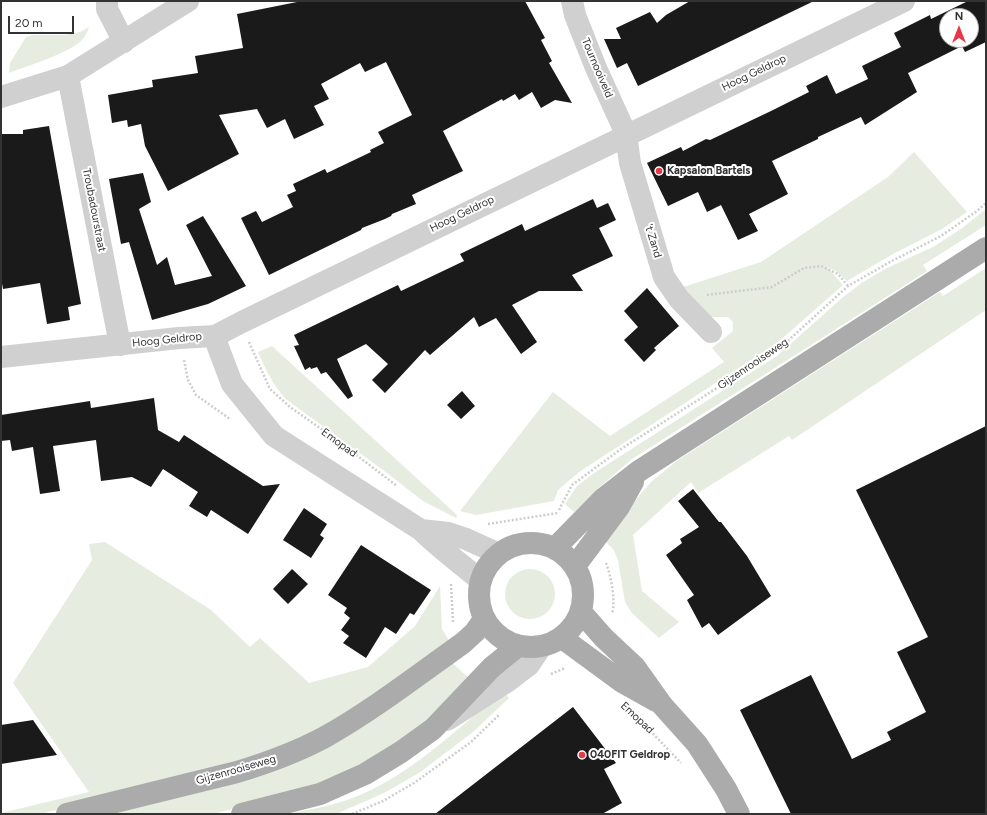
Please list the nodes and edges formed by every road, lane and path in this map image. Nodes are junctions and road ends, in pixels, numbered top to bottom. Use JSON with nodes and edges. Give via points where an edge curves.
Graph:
{"nodes":[{"id":1,"x":107,"y":1,"type":"edge"},
{"id":2,"x":188,"y":1,"type":"edge"},
{"id":3,"x":572,"y":1,"type":"edge"},
{"id":4,"x":904,"y":1,"type":"edge"},
{"id":5,"x":124,"y":42,"type":"junction"},
{"id":6,"x":68,"y":76,"type":"junction"},
{"id":7,"x":1,"y":97,"type":"edge"},
{"id":8,"x":626,"y":134,"type":"junction"},
{"id":9,"x":986,"y":202,"type":"edge"},
{"id":10,"x":986,"y":248,"type":"edge"},
{"id":11,"x":848,"y":286,"type":"junction"},
{"id":12,"x":680,"y":299,"type":"junction"},
{"id":13,"x":242,"y":322,"type":"junction"},
{"id":14,"x":711,"y":332,"type":"dead end"},
{"id":15,"x":215,"y":336,"type":"junction"},
{"id":16,"x":120,"y":345,"type":"junction"},
{"id":17,"x":1,"y":357,"type":"edge"},
{"id":18,"x":640,"y":471,"type":"junction"},
{"id":19,"x":399,"y":487,"type":"dead end"},
{"id":20,"x":576,"y":526,"type":"junction"},
{"id":21,"x":421,"y":530,"type":"junction"},
{"id":22,"x":593,"y":542,"type":"junction"},
{"id":23,"x":555,"y":548,"type":"junction"},
{"id":24,"x":497,"y":553,"type":"junction"},
{"id":25,"x":575,"y":566,"type":"junction"},
{"id":26,"x":480,"y":580,"type":"junction"},
{"id":27,"x":581,"y":612,"type":"junction"},
{"id":28,"x":484,"y":619,"type":"junction"},
{"id":29,"x":562,"y":638,"type":"junction"},
{"id":30,"x":604,"y":638,"type":"junction"},
{"id":31,"x":518,"y":646,"type":"junction"},
{"id":32,"x":541,"y":647,"type":"junction"},
{"id":33,"x":662,"y":705,"type":"junction"},
{"id":34,"x":505,"y":710,"type":"dead end"},
{"id":35,"x":638,"y":717,"type":"dead end"},
{"id":36,"x":433,"y":730,"type":"junction"},
{"id":37,"x":683,"y":766,"type":"dead end"},
{"id":38,"x":67,"y":814,"type":"edge"},
{"id":39,"x":242,"y":814,"type":"edge"},
{"id":40,"x":352,"y":814,"type":"edge"},
{"id":41,"x":739,"y":814,"type":"edge"}],
"edges":[{"from":1,"to":5,"type":"street","via":[[107,9]]},
{"from":2,"to":5,"type":"street"},
{"from":3,"to":8,"type":"street","name":"Tournooiveld","via":[[596,68]]},
{"from":4,"to":8,"type":"street","name":"Hoog Geldrop"},
{"from":5,"to":6,"type":"street"},
{"from":6,"to":7,"type":"street"},
{"from":6,"to":16,"type":"street","name":"Troubadourstraat"},
{"from":8,"to":12,"type":"street","name":"'t Zand","via":[[630,163],[664,277]]},
{"from":8,"to":13,"type":"street","name":"Hoog Geldrop"},
{"from":9,"to":11,"type":"path","name":"Gijzenrooiseweg","via":[[978,211],[941,236]]},
{"from":10,"to":18,"type":"main road"},
{"from":11,"to":12,"type":"path","via":[[838,274],[821,266],[804,268],[772,287]]},
{"from":11,"to":20,"type":"path","name":"Gijzenrooiseweg","via":[[780,348],[621,449],[572,485],[558,513]]},
{"from":12,"to":14,"type":"street","name":"'t Zand"},
{"from":13,"to":15,"type":"street","name":"Hoog Geldrop"},
{"from":13,"to":19,"type":"path","name":"Emopad","via":[[270,390]]},
{"from":15,"to":16,"type":"street","name":"Hoog Geldrop"},
{"from":15,"to":21,"type":"street","via":[[232,384],[274,436]]},
{"from":16,"to":17,"type":"street","name":"Hoog Geldrop"},
{"from":18,"to":20,"type":"main road","via":[[603,499]]},
{"from":18,"to":22,"type":"main road"},
{"from":20,"to":23,"type":"main road"},
{"from":21,"to":24,"type":"street","via":[[448,533]]},
{"from":21,"to":26,"type":"street"},
{"from":22,"to":25,"type":"main road"},
{"from":22,"to":30,"type":"path","via":[[601,550],[609,570],[615,607]]},
{"from":23,"to":24,"type":"main road","via":[[538,543],[519,544]]},
{"from":23,"to":25,"type":"main road"},
{"from":24,"to":26,"type":"main road"},
{"from":25,"to":27,"type":"main road","via":[[582,583]]},
{"from":26,"to":28,"type":"main road","via":[[479,605]]},
{"from":27,"to":29,"type":"main road","via":[[574,626]]},
{"from":27,"to":30,"type":"main road","name":"Emopad"},
{"from":28,"to":31,"type":"main road","via":[[498,636]]},
{"from":28,"to":38,"type":"main road","name":"Gijzenrooiseweg","via":[[463,643],[370,709],[304,747],[237,772]]},
{"from":29,"to":32,"type":"main road"},
{"from":29,"to":33,"type":"main road","name":"Emopad","via":[[622,682]]},
{"from":30,"to":33,"type":"main road","name":"Emopad","via":[[635,667]]},
{"from":31,"to":32,"type":"main road"},
{"from":31,"to":36,"type":"main road","via":[[492,667]]},
{"from":32,"to":36,"type":"street","via":[[529,665]]},
{"from":33,"to":41,"type":"main road","name":"Emopad","via":[[697,744]]},
{"from":34,"to":40,"type":"path","via":[[471,742],[414,783],[383,801]]},
{"from":35,"to":37,"type":"path","name":"Emopad"},
{"from":36,"to":39,"type":"main road","via":[[364,774],[320,794]]}]}
